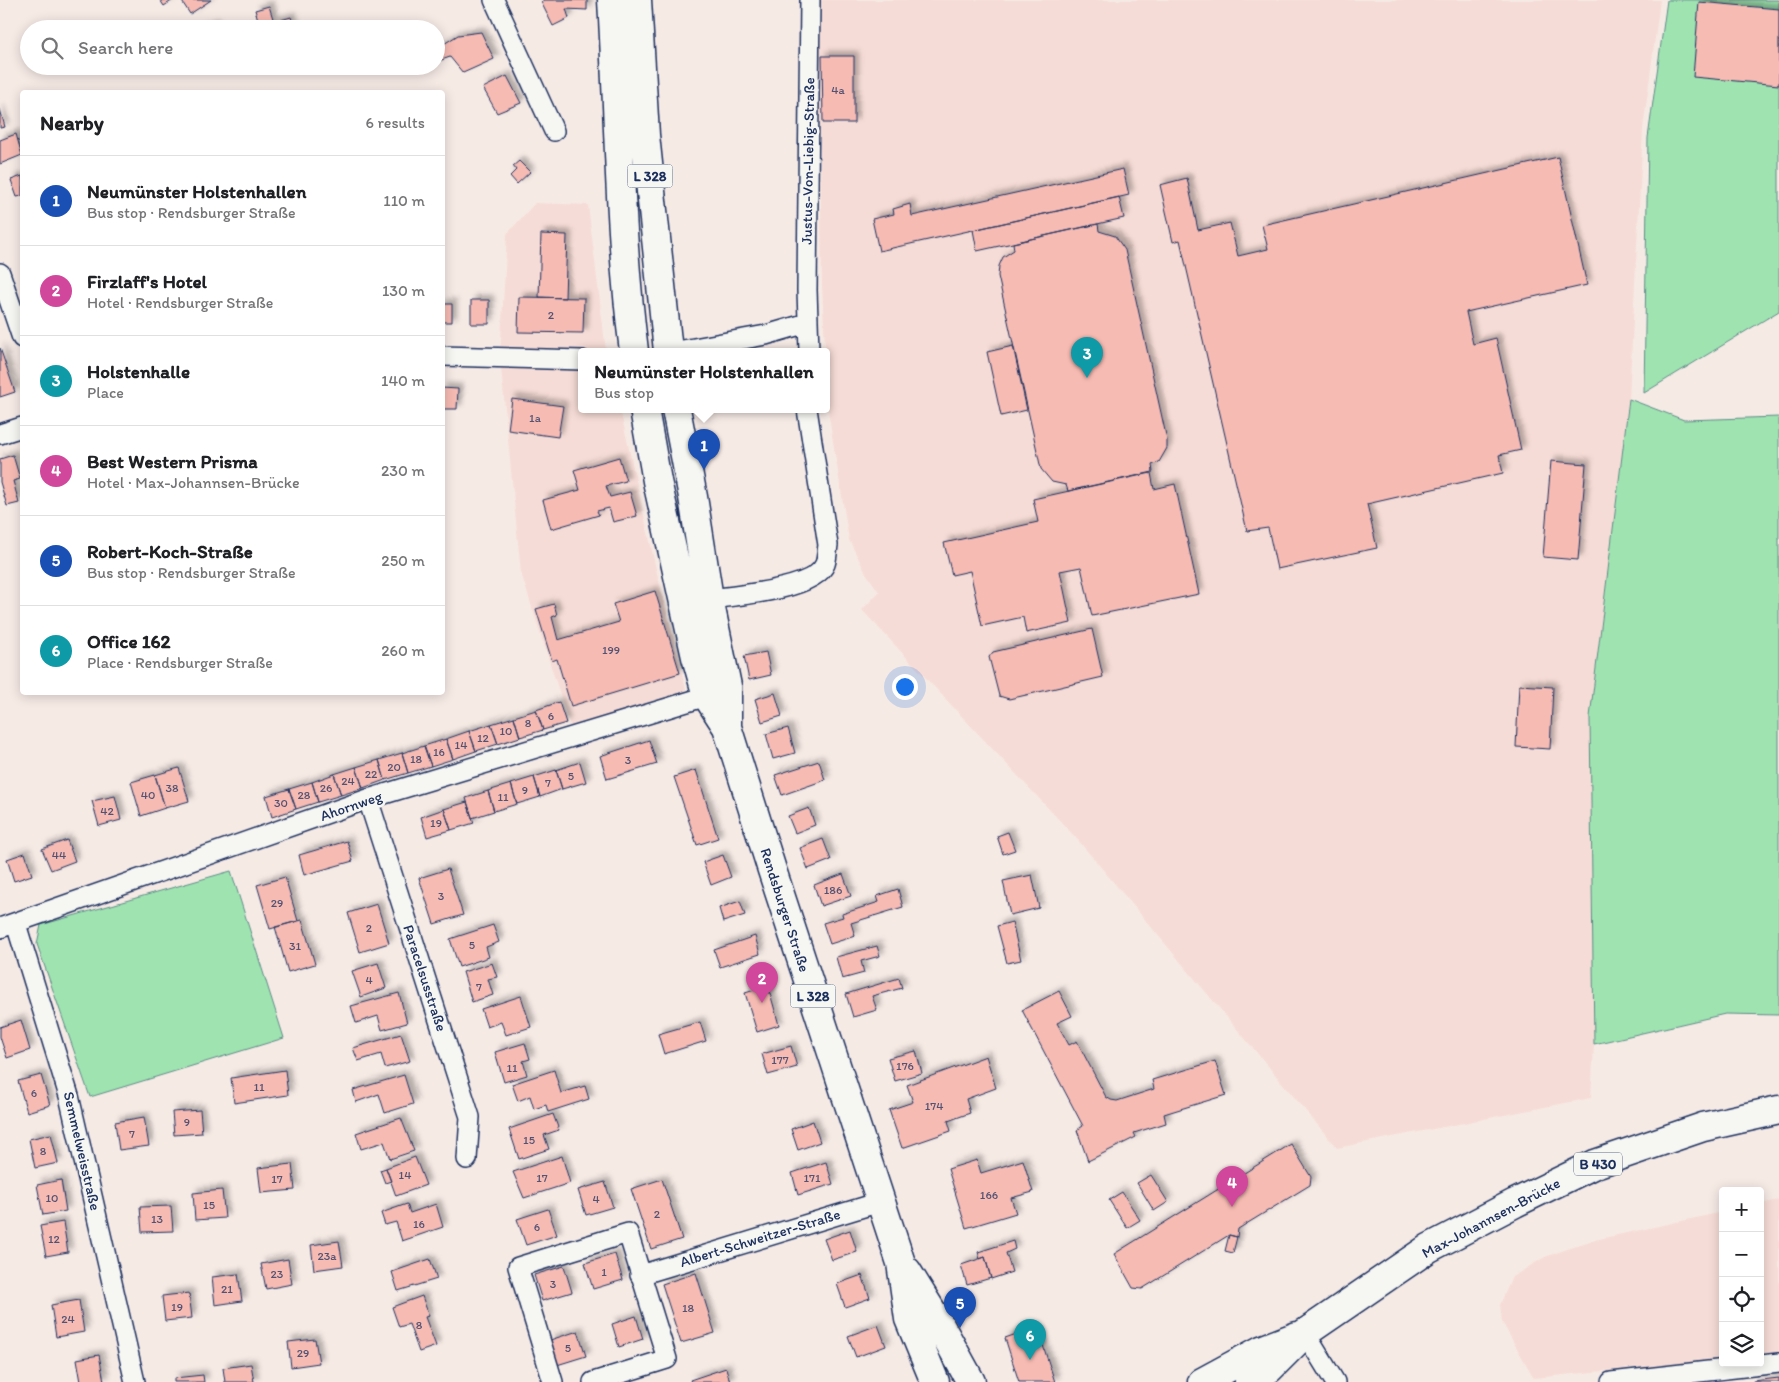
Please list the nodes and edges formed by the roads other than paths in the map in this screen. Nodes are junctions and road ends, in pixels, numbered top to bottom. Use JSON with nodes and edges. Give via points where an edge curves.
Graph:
{"nodes":[{"id":1,"x":494,"y":0,"type":"edge"},
{"id":2,"x":612,"y":0,"type":"edge"},
{"id":3,"x":637,"y":0,"type":"edge"},
{"id":4,"x":810,"y":0,"type":"edge"},
{"id":5,"x":554,"y":131,"type":"dead end"},
{"id":6,"x":0,"y":273,"type":"edge"},
{"id":7,"x":807,"y":323,"type":"junction"},
{"id":8,"x":20,"y":332,"type":"edge"},
{"id":9,"x":634,"y":348,"type":"edge"},
{"id":10,"x":668,"y":348,"type":"edge"},
{"id":11,"x":694,"y":348,"type":"edge"},
{"id":12,"x":809,"y":348,"type":"edge"},
{"id":13,"x":445,"y":356,"type":"edge"},
{"id":14,"x":578,"y":360,"type":"edge"},
{"id":15,"x":645,"y":413,"type":"edge"},
{"id":16,"x":677,"y":413,"type":"edge"},
{"id":17,"x":808,"y":413,"type":"edge"},
{"id":18,"x":20,"y":428,"type":"edge"},
{"id":19,"x":0,"y":434,"type":"edge"},
{"id":20,"x":674,"y":564,"type":"junction"},
{"id":21,"x":709,"y":599,"type":"junction"},
{"id":22,"x":690,"y":636,"type":"junction"},
{"id":23,"x":707,"y":696,"type":"junction"},
{"id":24,"x":727,"y":727,"type":"junction"},
{"id":25,"x":368,"y":799,"type":"junction"},
{"id":26,"x":8,"y":926,"type":"edge"},
{"id":27,"x":1779,"y":1110,"type":"edge"},
{"id":28,"x":467,"y":1160,"type":"dead end"},
{"id":29,"x":880,"y":1202,"type":"junction"},
{"id":30,"x":901,"y":1263,"type":"junction"},
{"id":31,"x":640,"y":1275,"type":"junction"},
{"id":32,"x":1305,"y":1333,"type":"junction"},
{"id":33,"x":1779,"y":1363,"type":"edge"},
{"id":34,"x":135,"y":1382,"type":"edge"},
{"id":35,"x":553,"y":1382,"type":"edge"},
{"id":36,"x":593,"y":1382,"type":"edge"},
{"id":37,"x":935,"y":1382,"type":"edge"},
{"id":38,"x":971,"y":1382,"type":"edge"},
{"id":39,"x":1202,"y":1382,"type":"edge"},
{"id":40,"x":1248,"y":1382,"type":"edge"},
{"id":41,"x":1334,"y":1382,"type":"edge"},
{"id":42,"x":1611,"y":1382,"type":"edge"}],
"edges":[{"from":1,"to":5,"type":"street"},
{"from":2,"to":9,"type":"main road","number":"L 328","via":[[618,150]]},
{"from":3,"to":10,"type":"main road","number":"L 328","via":[[645,135]]},
{"from":4,"to":7,"type":"street","name":"Justus-Von-Liebig-Straße"},
{"from":6,"to":8,"type":"street"},
{"from":7,"to":11,"type":"street","via":[[766,335]]},
{"from":7,"to":12,"type":"street","name":"Justus-Von-Liebig-Straße"},
{"from":13,"to":14,"type":"street"},
{"from":15,"to":20,"type":"main road","name":"Rendsburger Straße","number":"L 328"},
{"from":16,"to":21,"type":"main road","name":"Rendsburger Straße","number":"L 328"},
{"from":17,"to":21,"type":"street","via":[[828,545],[825,565],[812,578],[802,582]]},
{"from":18,"to":19,"type":"street"},
{"from":20,"to":21,"type":"street","name":"Rendsburger Straße","via":[[697,594]]},
{"from":20,"to":22,"type":"main road","name":"Rendsburger Straße","number":"L 328"},
{"from":21,"to":22,"type":"street","via":[[697,614]]},
{"from":21,"to":24,"type":"main road","name":"Rendsburger Straße","number":"L 328","via":[[727,686]]},
{"from":22,"to":23,"type":"main road","name":"Rendsburger Straße","number":"L 328"},
{"from":23,"to":24,"type":"main road","name":"Rendsburger Straße","number":"L 328"},
{"from":23,"to":25,"type":"street","name":"Ahornweg"},
{"from":24,"to":29,"type":"main road","name":"Rendsburger Straße","number":"L 328"},
{"from":25,"to":26,"type":"street","name":"Ahornweg"},
{"from":25,"to":28,"type":"street","name":"Paracelsusstraße","via":[[470,1117]]},
{"from":26,"to":34,"type":"street","name":"Semmelweisstraße","via":[[69,1096]]},
{"from":27,"to":32,"type":"main road","name":"Max-Johannsen-Brücke","number":"B 430","via":[[1703,1127],[1595,1164],[1428,1248]]},
{"from":29,"to":30,"type":"main road","name":"Rendsburger Straße","number":"L 328"},
{"from":29,"to":31,"type":"street","name":"Albert-Schweitzer-Straße"},
{"from":30,"to":37,"type":"main road","name":"Rendsburger Straße","number":"L 328","via":[[910,1319]]},
{"from":30,"to":38,"type":"main road","name":"Rendsburger Straße","number":"L 328"},
{"from":31,"to":35,"type":"street","via":[[628,1233],[518,1267]]},
{"from":31,"to":36,"type":"street","via":[[667,1359]]},
{"from":32,"to":39,"type":"main road","name":"Max-Johannsen-Brücke","number":"B 430","via":[[1261,1350]]},
{"from":32,"to":40,"type":"main road","name":"Max-Johannsen-Brücke","number":"B 430","via":[[1269,1369]]},
{"from":32,"to":41,"type":"street"},
{"from":33,"to":42,"type":"street"}]}
